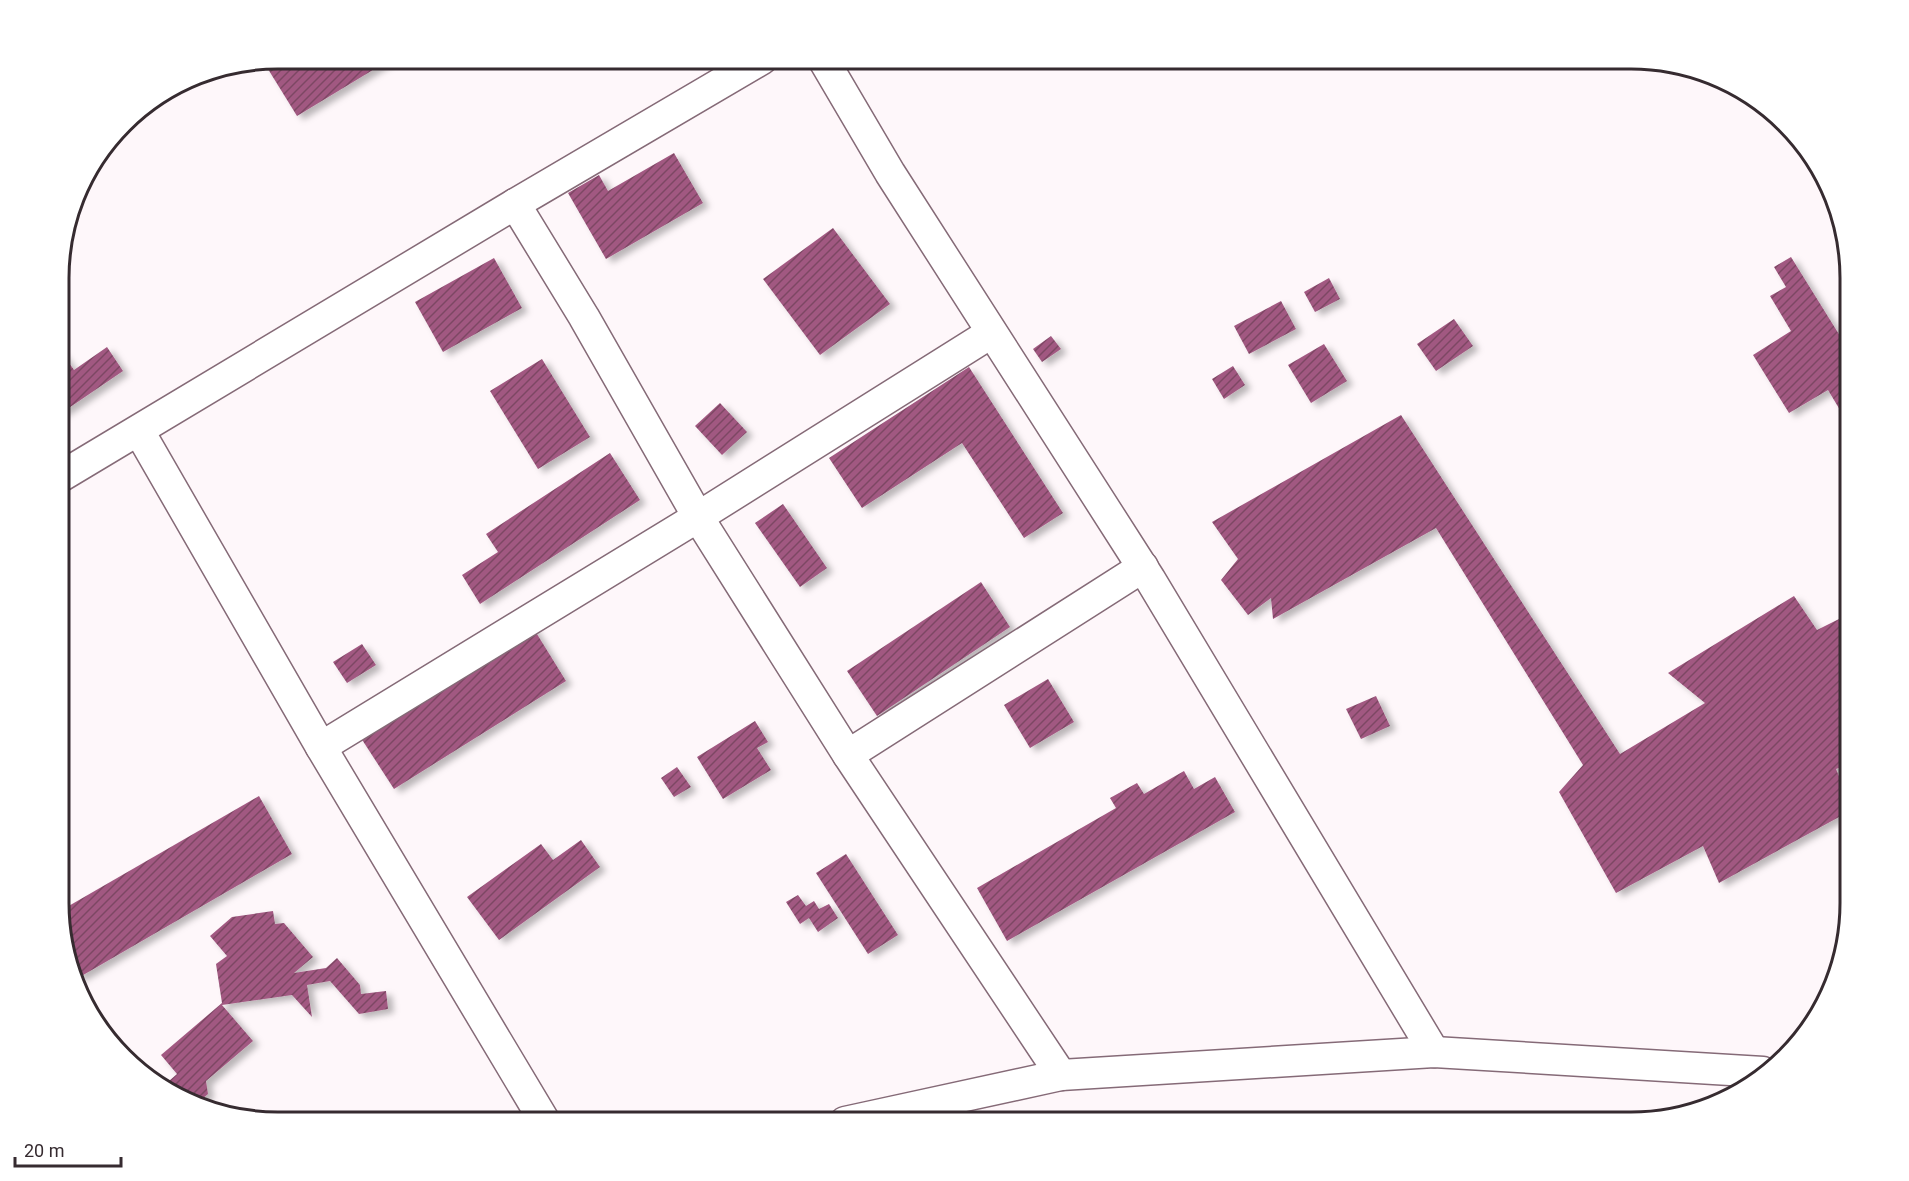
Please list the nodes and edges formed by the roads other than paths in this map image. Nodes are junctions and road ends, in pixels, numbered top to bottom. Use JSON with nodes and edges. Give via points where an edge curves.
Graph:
{"nodes":[{"id":1,"x":743,"y":69,"type":"edge"},
{"id":2,"x":829,"y":69,"type":"edge"},
{"id":3,"x":515,"y":204,"type":"junction"},
{"id":4,"x":991,"y":333,"type":"junction"},
{"id":5,"x":139,"y":431,"type":"junction"},
{"id":6,"x":69,"y":472,"type":"edge"},
{"id":7,"x":698,"y":517,"type":"junction"},
{"id":8,"x":1143,"y":567,"type":"junction"},
{"id":9,"x":321,"y":747,"type":"junction"},
{"id":10,"x":848,"y":755,"type":"junction"},
{"id":11,"x":1434,"y":1052,"type":"junction"},
{"id":12,"x":1754,"y":1071,"type":"edge"},
{"id":13,"x":1061,"y":1075,"type":"junction"},
{"id":14,"x":539,"y":1112,"type":"edge"},
{"id":15,"x":891,"y":1112,"type":"edge"}],
"edges":[{"from":1,"to":3,"type":"street"},
{"from":2,"to":4,"type":"street"},
{"from":3,"to":5,"type":"street"},
{"from":3,"to":7,"type":"street"},
{"from":4,"to":7,"type":"street"},
{"from":4,"to":8,"type":"street"},
{"from":5,"to":6,"type":"street"},
{"from":5,"to":9,"type":"street"},
{"from":7,"to":9,"type":"street"},
{"from":7,"to":10,"type":"street"},
{"from":8,"to":10,"type":"street"},
{"from":8,"to":11,"type":"street"},
{"from":9,"to":14,"type":"street"},
{"from":10,"to":13,"type":"street"},
{"from":11,"to":12,"type":"street"},
{"from":11,"to":13,"type":"street"},
{"from":13,"to":15,"type":"street"}]}
